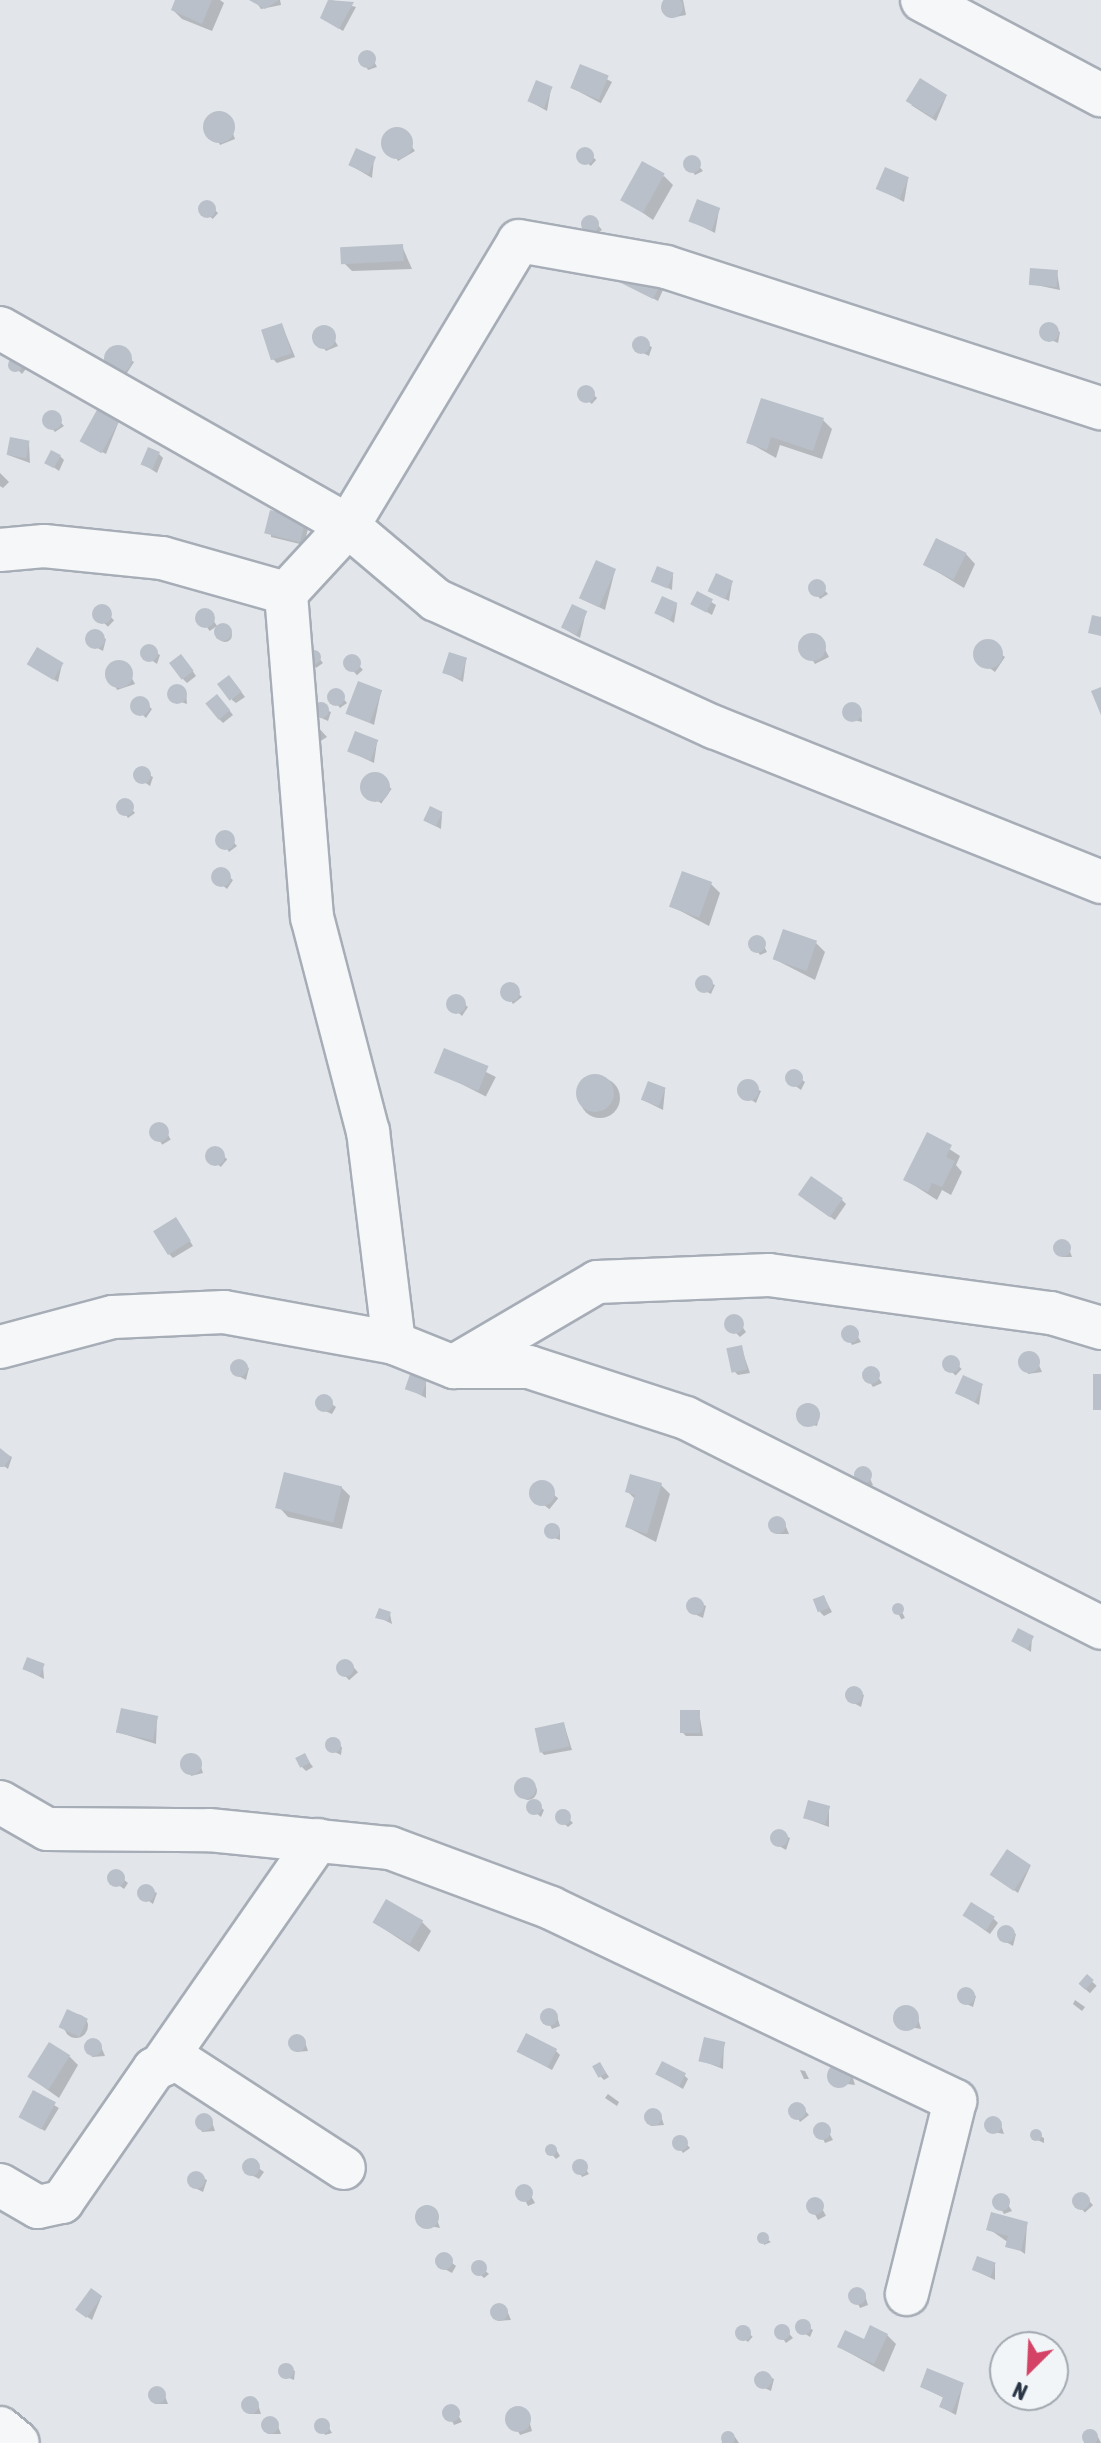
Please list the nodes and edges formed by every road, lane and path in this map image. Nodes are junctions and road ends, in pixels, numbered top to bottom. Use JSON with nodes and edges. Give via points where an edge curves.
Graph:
{"nodes":[{"id":1,"x":922,"y":0,"type":"edge"},
{"id":2,"x":1101,"y":95,"type":"edge"},
{"id":3,"x":0,"y":328,"type":"edge"},
{"id":4,"x":1101,"y":408,"type":"edge"},
{"id":5,"x":348,"y":526,"type":"junction"},
{"id":6,"x":0,"y":550,"type":"edge"},
{"id":7,"x":286,"y":593,"type":"junction"},
{"id":8,"x":1101,"y":882,"type":"edge"},
{"id":9,"x":1101,"y":1328,"type":"edge"},
{"id":10,"x":394,"y":1343,"type":"junction"},
{"id":11,"x":0,"y":1347,"type":"edge"},
{"id":12,"x":454,"y":1367,"type":"junction"},
{"id":13,"x":1101,"y":1628,"type":"edge"},
{"id":14,"x":0,"y":1802,"type":"edge"},
{"id":15,"x":318,"y":1840,"type":"junction"},
{"id":16,"x":165,"y":2060,"type":"junction"},
{"id":17,"x":344,"y":2168,"type":"dead end"},
{"id":18,"x":0,"y":2185,"type":"edge"},
{"id":19,"x":907,"y":2294,"type":"dead end"},
{"id":20,"x":0,"y":2428,"type":"edge"},
{"id":21,"x":18,"y":2443,"type":"edge"}],
"edges":[{"from":1,"to":2,"type":"street"},
{"from":3,"to":5,"type":"street"},
{"from":4,"to":5,"type":"street","via":[[666,267],[519,241]]},
{"from":5,"to":7,"type":"street"},
{"from":5,"to":8,"type":"street","via":[[450,607],[714,727]]},
{"from":6,"to":7,"type":"street","via":[[44,546],[162,558]]},
{"from":7,"to":10,"type":"street","via":[[312,917],[368,1132]]},
{"from":9,"to":12,"type":"street","via":[[1051,1313],[769,1275],[597,1282]]},
{"from":10,"to":11,"type":"street","via":[[224,1312],[113,1317]]},
{"from":10,"to":12,"type":"street"},
{"from":12,"to":13,"type":"street","via":[[529,1367],[686,1418]]},
{"from":14,"to":15,"type":"street","via":[[47,1829]]},
{"from":15,"to":16,"type":"street"},
{"from":15,"to":19,"type":"street","via":[[390,1848],[551,1908],[955,2101]]},
{"from":16,"to":17,"type":"street","via":[[190,2062]]},
{"from":16,"to":18,"type":"street","via":[[62,2202],[38,2207]]},
{"from":20,"to":21,"type":"street"}]}
